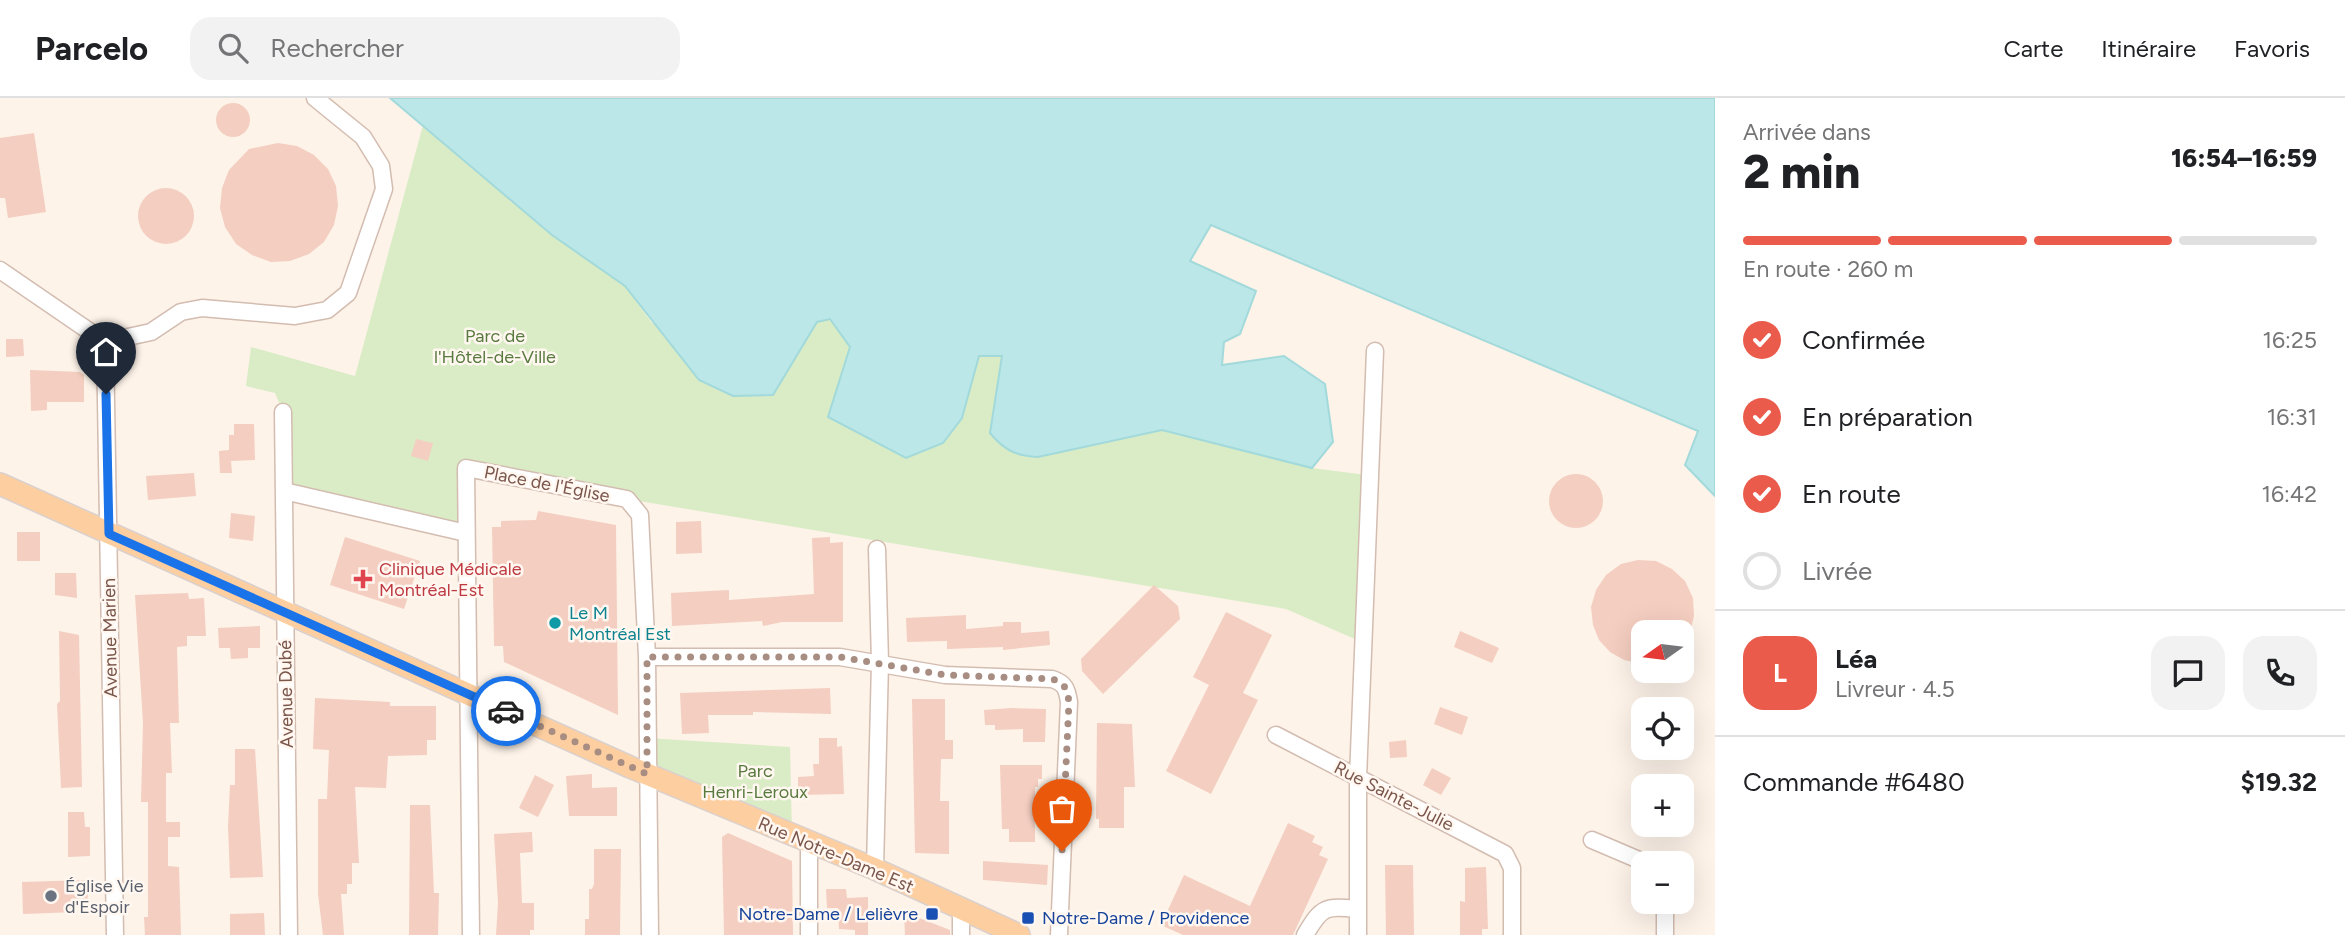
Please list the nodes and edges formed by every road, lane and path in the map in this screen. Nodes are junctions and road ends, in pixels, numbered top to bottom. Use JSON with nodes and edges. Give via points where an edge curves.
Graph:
{"nodes":[{"id":1,"x":315,"y":98,"type":"edge"},
{"id":2,"x":0,"y":270,"type":"edge"},
{"id":3,"x":106,"y":342,"type":"junction"},
{"id":4,"x":1375,"y":351,"type":"dead end"},
{"id":5,"x":283,"y":412,"type":"dead end"},
{"id":6,"x":0,"y":484,"type":"edge"},
{"id":7,"x":284,"y":491,"type":"junction"},
{"id":8,"x":466,"y":533,"type":"junction"},
{"id":9,"x":109,"y":534,"type":"junction"},
{"id":10,"x":877,"y":549,"type":"dead end"},
{"id":11,"x":285,"y":614,"type":"junction"},
{"id":12,"x":647,"y":657,"type":"junction"},
{"id":13,"x":880,"y":662,"type":"junction"},
{"id":14,"x":468,"y":694,"type":"junction"},
{"id":15,"x":1276,"y":736,"type":"dead end"},
{"id":16,"x":647,"y":774,"type":"junction"},
{"id":17,"x":1358,"y":778,"type":"junction"},
{"id":18,"x":1592,"y":840,"type":"dead end"},
{"id":19,"x":809,"y":844,"type":"junction"},
{"id":20,"x":1631,"y":857,"type":"edge"},
{"id":21,"x":875,"y":869,"type":"junction"},
{"id":22,"x":1357,"y":909,"type":"junction"},
{"id":23,"x":961,"y":910,"type":"junction"},
{"id":24,"x":1665,"y":914,"type":"edge"},
{"id":25,"x":115,"y":935,"type":"edge"},
{"id":26,"x":289,"y":935,"type":"edge"},
{"id":27,"x":471,"y":935,"type":"edge"},
{"id":28,"x":650,"y":935,"type":"edge"},
{"id":29,"x":809,"y":935,"type":"edge"},
{"id":30,"x":961,"y":935,"type":"edge"},
{"id":31,"x":1019,"y":935,"type":"edge"},
{"id":32,"x":1059,"y":935,"type":"edge"},
{"id":33,"x":1306,"y":935,"type":"edge"},
{"id":34,"x":1357,"y":935,"type":"edge"},
{"id":35,"x":1512,"y":935,"type":"edge"},
{"id":36,"x":1665,"y":935,"type":"edge"}],
"edges":[{"from":1,"to":3,"type":"street","via":[[363,137],[381,166],[384,190],[348,293],[327,310],[295,316],[202,308],[181,312],[151,332]]},
{"from":2,"to":3,"type":"street"},
{"from":3,"to":9,"type":"street","name":"Avenue Marien"},
{"from":4,"to":17,"type":"street"},
{"from":5,"to":7,"type":"street","name":"Avenue Dubé"},
{"from":6,"to":9,"type":"main road","name":"Rue Notre-Dame Est"},
{"from":7,"to":8,"type":"street"},
{"from":7,"to":11,"type":"street","name":"Avenue Dubé"},
{"from":8,"to":12,"type":"street","name":"Place de l'Église","via":[[466,468],[627,499],[640,516]]},
{"from":8,"to":14,"type":"street"},
{"from":9,"to":11,"type":"main road","name":"Rue Notre-Dame Est"},
{"from":9,"to":25,"type":"street","name":"Avenue Marien"},
{"from":10,"to":13,"type":"street"},
{"from":11,"to":14,"type":"main road","name":"Rue Notre-Dame Est"},
{"from":11,"to":26,"type":"street","name":"Avenue Dubé"},
{"from":12,"to":13,"type":"street","via":[[840,657]]},
{"from":12,"to":16,"type":"street"},
{"from":13,"to":21,"type":"street"},
{"from":13,"to":32,"type":"street","via":[[945,675],[1052,679],[1068,690]]},
{"from":14,"to":16,"type":"main road","name":"Rue Notre-Dame Est"},
{"from":14,"to":27,"type":"street"},
{"from":15,"to":17,"type":"street","name":"Rue Sainte-Julie"},
{"from":16,"to":19,"type":"main road","name":"Rue Notre-Dame Est"},
{"from":16,"to":28,"type":"street"},
{"from":17,"to":22,"type":"street"},
{"from":17,"to":35,"type":"street","name":"Rue Sainte-Julie","via":[[1510,859]]},
{"from":18,"to":20,"type":"street"},
{"from":19,"to":21,"type":"main road","name":"Rue Notre-Dame Est"},
{"from":19,"to":29,"type":"street"},
{"from":21,"to":23,"type":"main road","name":"Rue Notre-Dame Est"},
{"from":22,"to":33,"type":"street","via":[[1330,907],[1318,912]]},
{"from":22,"to":34,"type":"street"},
{"from":23,"to":30,"type":"street"},
{"from":23,"to":31,"type":"main road","name":"Rue Notre-Dame Est"},
{"from":24,"to":36,"type":"street"}]}
